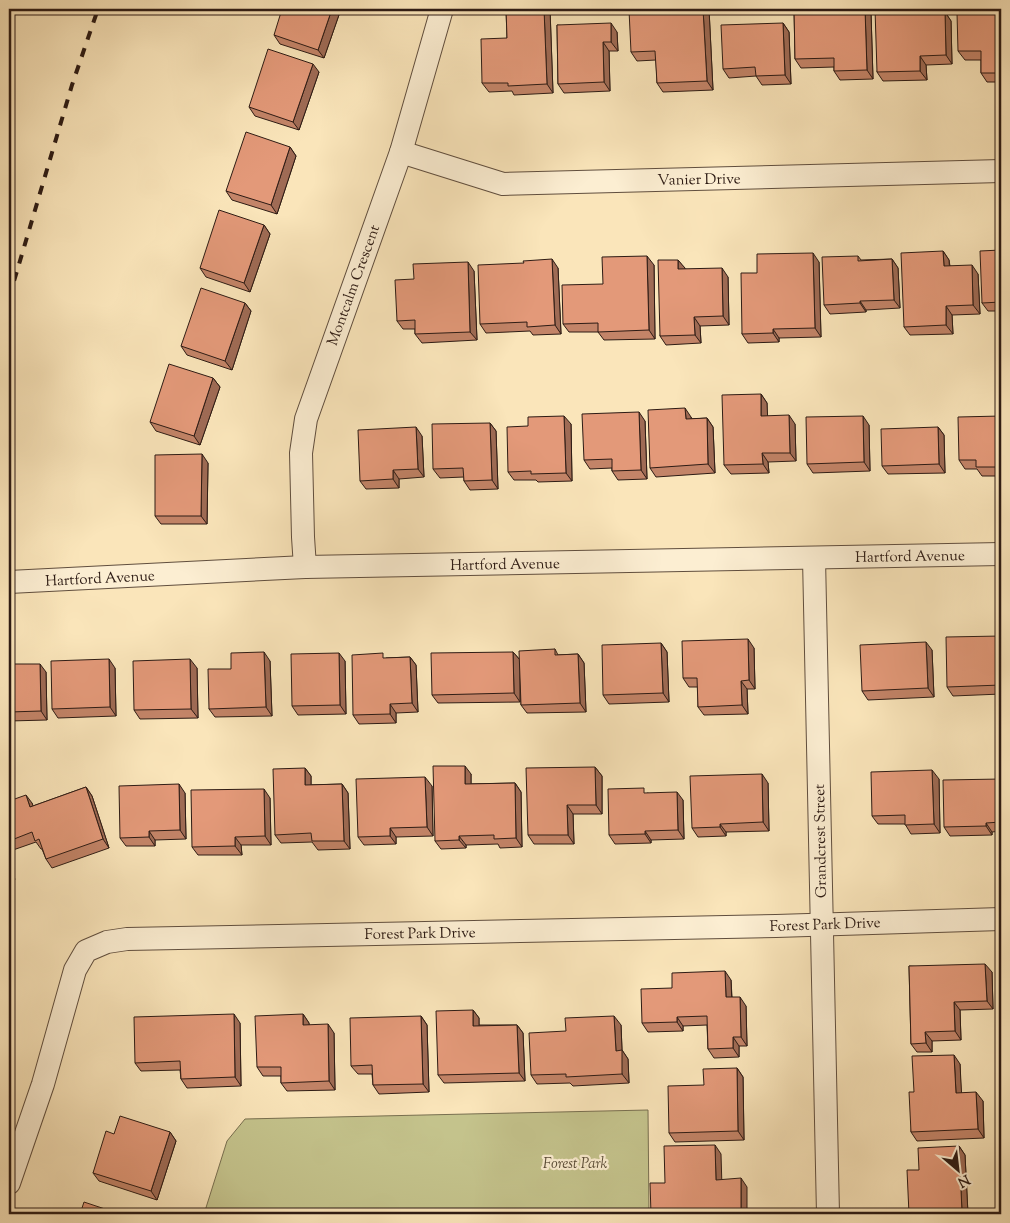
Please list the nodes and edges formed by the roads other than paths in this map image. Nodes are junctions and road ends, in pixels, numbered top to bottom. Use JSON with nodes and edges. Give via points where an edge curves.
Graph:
{"nodes":[{"id":1,"x":442,"y":9,"type":"edge"},
{"id":2,"x":401,"y":152,"type":"junction"},
{"id":3,"x":1001,"y":171,"type":"edge"},
{"id":4,"x":1001,"y":554,"type":"edge"},
{"id":5,"x":814,"y":558,"type":"junction"},
{"id":6,"x":305,"y":567,"type":"junction"},
{"id":7,"x":9,"y":582,"type":"edge"},
{"id":8,"x":1001,"y":919,"type":"edge"},
{"id":9,"x":822,"y":924,"type":"junction"},
{"id":10,"x":9,"y":1183,"type":"edge"},
{"id":11,"x":828,"y":1214,"type":"edge"}],
"edges":[{"from":1,"to":2,"type":"street","name":"Montcalm Crescent"},
{"from":2,"to":3,"type":"street","name":"Vanier Drive","via":[[504,184]]},
{"from":2,"to":6,"type":"street","name":"Montcalm Crescent","via":[[306,419],[301,453]]},
{"from":4,"to":5,"type":"street","name":"Hartford Avenue"},
{"from":5,"to":6,"type":"street","name":"Hartford Avenue"},
{"from":5,"to":9,"type":"street","name":"Grandcrest Street"},
{"from":6,"to":7,"type":"street","name":"Hartford Avenue"},
{"from":8,"to":9,"type":"street","name":"Forest Park Drive"},
{"from":9,"to":10,"type":"street","name":"Forest Park Drive","via":[[107,942],[86,951],[74,970],[43,1084]]},
{"from":9,"to":11,"type":"street","name":"Grandcrest Street"}]}
